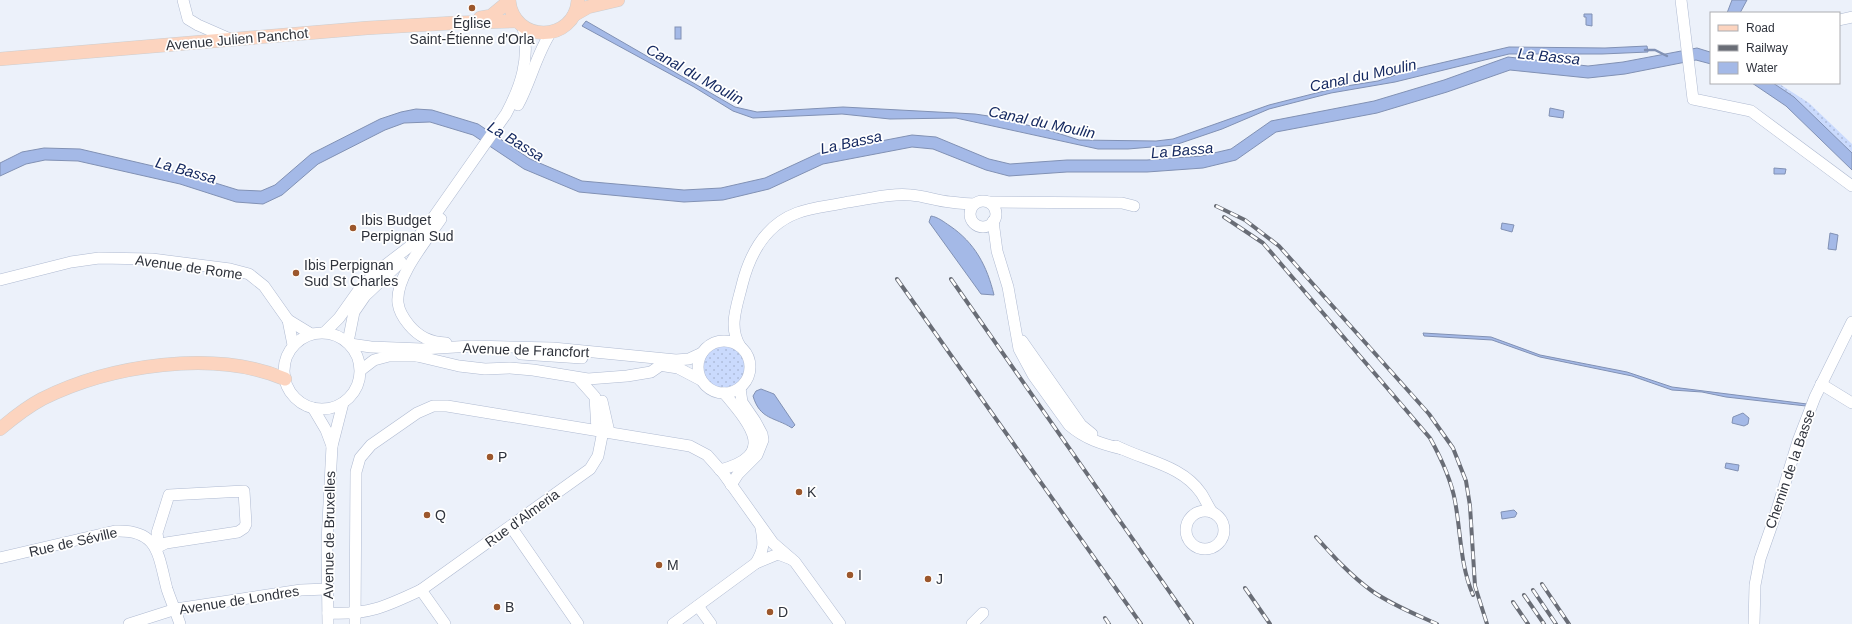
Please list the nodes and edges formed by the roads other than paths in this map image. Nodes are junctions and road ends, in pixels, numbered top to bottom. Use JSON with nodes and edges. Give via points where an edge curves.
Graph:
{"nodes":[{"id":1,"x":183,"y":0,"type":"edge"},
{"id":2,"x":578,"y":0,"type":"edge"},
{"id":3,"x":617,"y":0,"type":"edge"},
{"id":4,"x":1681,"y":0,"type":"edge"},
{"id":5,"x":509,"y":1,"type":"edge"},
{"id":6,"x":574,"y":14,"type":"junction"},
{"id":7,"x":1852,"y":17,"type":"edge"},
{"id":8,"x":1840,"y":20,"type":"edge"},
{"id":9,"x":453,"y":22,"type":"junction"},
{"id":10,"x":520,"y":24,"type":"junction"},
{"id":11,"x":551,"y":32,"type":"junction"},
{"id":12,"x":231,"y":40,"type":"junction"},
{"id":13,"x":0,"y":57,"type":"edge"},
{"id":14,"x":500,"y":130,"type":"junction"},
{"id":15,"x":485,"y":150,"type":"junction"},
{"id":16,"x":1852,"y":186,"type":"edge"},
{"id":17,"x":1020,"y":201,"type":"junction"},
{"id":18,"x":949,"y":202,"type":"junction"},
{"id":19,"x":989,"y":202,"type":"junction"},
{"id":20,"x":974,"y":204,"type":"junction"},
{"id":21,"x":1134,"y":206,"type":"dead end"},
{"id":22,"x":971,"y":217,"type":"junction"},
{"id":23,"x":994,"y":219,"type":"junction"},
{"id":24,"x":441,"y":220,"type":"junction"},
{"id":25,"x":979,"y":226,"type":"junction"},
{"id":26,"x":997,"y":251,"type":"junction"},
{"id":27,"x":0,"y":280,"type":"edge"},
{"id":28,"x":288,"y":320,"type":"junction"},
{"id":29,"x":1852,"y":322,"type":"edge"},
{"id":30,"x":733,"y":323,"type":"junction"},
{"id":31,"x":325,"y":332,"type":"junction"},
{"id":32,"x":312,"y":334,"type":"junction"},
{"id":33,"x":718,"y":341,"type":"junction"},
{"id":34,"x":349,"y":343,"type":"junction"},
{"id":35,"x":293,"y":345,"type":"junction"},
{"id":36,"x":740,"y":346,"type":"junction"},
{"id":37,"x":532,"y":347,"type":"junction"},
{"id":38,"x":702,"y":353,"type":"junction"},
{"id":39,"x":417,"y":356,"type":"junction"},
{"id":40,"x":661,"y":365,"type":"junction"},
{"id":41,"x":361,"y":370,"type":"junction"},
{"id":42,"x":583,"y":378,"type":"junction"},
{"id":43,"x":285,"y":379,"type":"junction"},
{"id":44,"x":701,"y":380,"type":"junction"},
{"id":45,"x":1821,"y":384,"type":"junction"},
{"id":46,"x":740,"y":388,"type":"junction"},
{"id":47,"x":724,"y":393,"type":"junction"},
{"id":48,"x":343,"y":403,"type":"junction"},
{"id":49,"x":1852,"y":404,"type":"edge"},
{"id":50,"x":313,"y":408,"type":"junction"},
{"id":51,"x":18,"y":414,"type":"junction"},
{"id":52,"x":0,"y":429,"type":"edge"},
{"id":53,"x":603,"y":431,"type":"junction"},
{"id":54,"x":0,"y":432,"type":"edge"},
{"id":55,"x":332,"y":446,"type":"junction"},
{"id":56,"x":720,"y":470,"type":"junction"},
{"id":57,"x":1193,"y":484,"type":"junction"},
{"id":58,"x":731,"y":485,"type":"junction"},
{"id":59,"x":1212,"y":512,"type":"junction"},
{"id":60,"x":1194,"y":514,"type":"junction"},
{"id":61,"x":761,"y":527,"type":"junction"},
{"id":62,"x":507,"y":530,"type":"junction"},
{"id":63,"x":157,"y":547,"type":"junction"},
{"id":64,"x":0,"y":558,"type":"edge"},
{"id":65,"x":795,"y":562,"type":"junction"},
{"id":66,"x":756,"y":564,"type":"junction"},
{"id":67,"x":327,"y":589,"type":"junction"},
{"id":68,"x":421,"y":590,"type":"junction"},
{"id":69,"x":698,"y":606,"type":"junction"},
{"id":70,"x":176,"y":609,"type":"junction"},
{"id":71,"x":983,"y":613,"type":"dead end"},
{"id":72,"x":328,"y":618,"type":"edge"},
{"id":73,"x":355,"y":619,"type":"edge"},
{"id":74,"x":129,"y":624,"type":"edge"},
{"id":75,"x":180,"y":624,"type":"edge"},
{"id":76,"x":445,"y":624,"type":"edge"},
{"id":77,"x":578,"y":624,"type":"edge"},
{"id":78,"x":673,"y":624,"type":"edge"},
{"id":79,"x":710,"y":624,"type":"edge"},
{"id":80,"x":840,"y":624,"type":"edge"},
{"id":81,"x":972,"y":624,"type":"edge"},
{"id":82,"x":1754,"y":624,"type":"edge"}],
"edges":[{"from":1,"to":12,"type":"street","via":[[188,19]]},
{"from":2,"to":6,"type":"main road"},
{"from":3,"to":6,"type":"main road","via":[[588,7]]},
{"from":4,"to":16,"type":"street","via":[[1693,99],[1751,111]]},
{"from":5,"to":9,"type":"main road","name":"Avenue Julien Panchot","via":[[491,16]]},
{"from":5,"to":10,"type":"main road","via":[[511,12]]},
{"from":6,"to":11,"type":"main road","via":[[565,26]]},
{"from":7,"to":8,"type":"street"},
{"from":9,"to":10,"type":"main road","name":"Avenue Julien Panchot"},
{"from":9,"to":12,"type":"main road","name":"Avenue Julien Panchot"},
{"from":10,"to":11,"type":"main road","name":"Avenue Julien Panchot","via":[[536,33]]},
{"from":10,"to":14,"type":"street","via":[[526,42],[526,61],[515,97]]},
{"from":11,"to":14,"type":"street","via":[[542,46],[525,92]]},
{"from":12,"to":13,"type":"main road","name":"Avenue Julien Panchot"},
{"from":14,"to":15,"type":"street"},
{"from":15,"to":24,"type":"street"},
{"from":15,"to":31,"type":"street","via":[[409,247],[361,287],[339,318]]},
{"from":17,"to":19,"type":"street"},
{"from":17,"to":21,"type":"street","via":[[1122,203]]},
{"from":17,"to":23,"type":"street"},
{"from":18,"to":20,"type":"street"},
{"from":18,"to":22,"type":"street"},
{"from":18,"to":30,"type":"street","via":[[919,196],[890,195],[816,208],[784,220],[769,231],[750,258]]},
{"from":19,"to":20,"type":"street","via":[[981,201]]},
{"from":19,"to":23,"type":"street","via":[[995,208]]},
{"from":20,"to":22,"type":"street"},
{"from":22,"to":25,"type":"street"},
{"from":23,"to":25,"type":"street","via":[[987,226]]},
{"from":23,"to":26,"type":"street"},
{"from":24,"to":34,"type":"street","via":[[410,254],[364,296],[354,312]]},
{"from":24,"to":37,"type":"street","via":[[406,272],[400,287],[398,303],[403,318],[424,339],[443,343],[493,343]]},
{"from":25,"to":26,"type":"street"},
{"from":26,"to":57,"type":"street","via":[[1008,287],[1019,349],[1069,425],[1087,438],[1176,471]]},
{"from":27,"to":28,"type":"street","name":"Avenue de Rome","via":[[71,262],[99,258],[152,259],[222,268],[249,274],[264,286]]},
{"from":28,"to":32,"type":"street","name":"Avenue de Rome"},
{"from":28,"to":35,"type":"street","name":"Avenue de Rome"},
{"from":29,"to":45,"type":"street","name":"Chemin de la Basse"},
{"from":30,"to":33,"type":"street"},
{"from":30,"to":36,"type":"street"},
{"from":31,"to":32,"type":"street"},
{"from":31,"to":34,"type":"street","via":[[337,335]]},
{"from":32,"to":35,"type":"street"},
{"from":33,"to":36,"type":"street"},
{"from":33,"to":38,"type":"street"},
{"from":34,"to":37,"type":"street","name":"Avenue de Francfort","via":[[371,347],[422,349],[472,346]]},
{"from":34,"to":41,"type":"street","via":[[358,356]]},
{"from":35,"to":43,"type":"street","via":[[286,361]]},
{"from":36,"to":46,"type":"street","via":[[748,356],[750,368],[747,380]]},
{"from":37,"to":38,"type":"street","name":"Avenue de Francfort","via":[[661,359],[689,359]]},
{"from":38,"to":44,"type":"street","via":[[698,366]]},
{"from":39,"to":40,"type":"street","name":"Avenue de Francfort","via":[[522,354]]},
{"from":39,"to":41,"type":"street","name":"Avenue de Francfort","via":[[389,356],[374,360]]},
{"from":39,"to":42,"type":"street","via":[[459,366],[533,370]]},
{"from":40,"to":42,"type":"street","via":[[651,372],[628,376]]},
{"from":40,"to":44,"type":"street","name":"Avenue de Francfort","via":[[678,368]]},
{"from":41,"to":48,"type":"street","via":[[356,389]]},
{"from":42,"to":53,"type":"street","via":[[599,391]]},
{"from":43,"to":50,"type":"street","via":[[294,397]]},
{"from":43,"to":51,"type":"main road","via":[[244,366],[178,363],[106,376],[42,400]]},
{"from":44,"to":47,"type":"street","via":[[711,390]]},
{"from":45,"to":49,"type":"street"},
{"from":45,"to":82,"type":"street","name":"Chemin de la Basse","via":[[1798,441],[1760,559],[1754,585]]},
{"from":46,"to":47,"type":"street"},
{"from":46,"to":58,"type":"street","via":[[742,402],[755,421],[763,440],[757,455]]},
{"from":47,"to":56,"type":"street","via":[[751,430],[755,441],[750,455],[734,466]]},
{"from":48,"to":50,"type":"street","via":[[333,408]]},
{"from":48,"to":55,"type":"street","name":"Avenue de Bruxelles"},
{"from":50,"to":55,"type":"street","name":"Avenue de Bruxelles"},
{"from":51,"to":52,"type":"main road"},
{"from":51,"to":54,"type":"street"},
{"from":53,"to":56,"type":"street","via":[[690,446],[707,455]]},
{"from":53,"to":62,"type":"street","name":"Rue d'Almeria","via":[[598,456],[590,469]]},
{"from":53,"to":73,"type":"street","via":[[447,406],[433,406],[417,413],[371,445],[360,458],[356,472]]},
{"from":55,"to":67,"type":"street","name":"Avenue de Bruxelles"},
{"from":56,"to":58,"type":"street"},
{"from":57,"to":59,"type":"street"},
{"from":57,"to":60,"type":"street","via":[[1197,505]]},
{"from":58,"to":61,"type":"street"},
{"from":59,"to":60,"type":"street"},
{"from":59,"to":60,"type":"street","via":[[1223,524],[1223,536],[1216,546],[1204,549],[1191,543],[1186,534],[1187,522]]},
{"from":61,"to":65,"type":"street","via":[[773,543]]},
{"from":61,"to":66,"type":"street","via":[[763,552]]},
{"from":62,"to":68,"type":"street","name":"Rue d'Almeria"},
{"from":62,"to":77,"type":"street"},
{"from":63,"to":63,"type":"street","via":[[157,533],[169,495],[244,491],[246,524],[238,532],[166,543]]},
{"from":63,"to":64,"type":"street","name":"Rue de Séville","via":[[141,533],[127,530]]},
{"from":63,"to":70,"type":"street","name":"Rue de Séville","via":[[169,594]]},
{"from":65,"to":66,"type":"street","via":[[778,554]]},
{"from":65,"to":80,"type":"street"},
{"from":66,"to":69,"type":"street"},
{"from":67,"to":70,"type":"street","name":"Avenue de Londres","via":[[301,590]]},
{"from":67,"to":72,"type":"street","name":"Avenue de Bruxelles"},
{"from":68,"to":73,"type":"street","name":"Rue d'Almeria"},
{"from":68,"to":76,"type":"street"},
{"from":69,"to":78,"type":"street"},
{"from":69,"to":79,"type":"street"},
{"from":70,"to":74,"type":"street","name":"Avenue de Londres"},
{"from":70,"to":75,"type":"street","name":"Rue de Séville"},
{"from":71,"to":81,"type":"street"},
{"from":72,"to":73,"type":"street","name":"Rue d'Almeria"}]}
